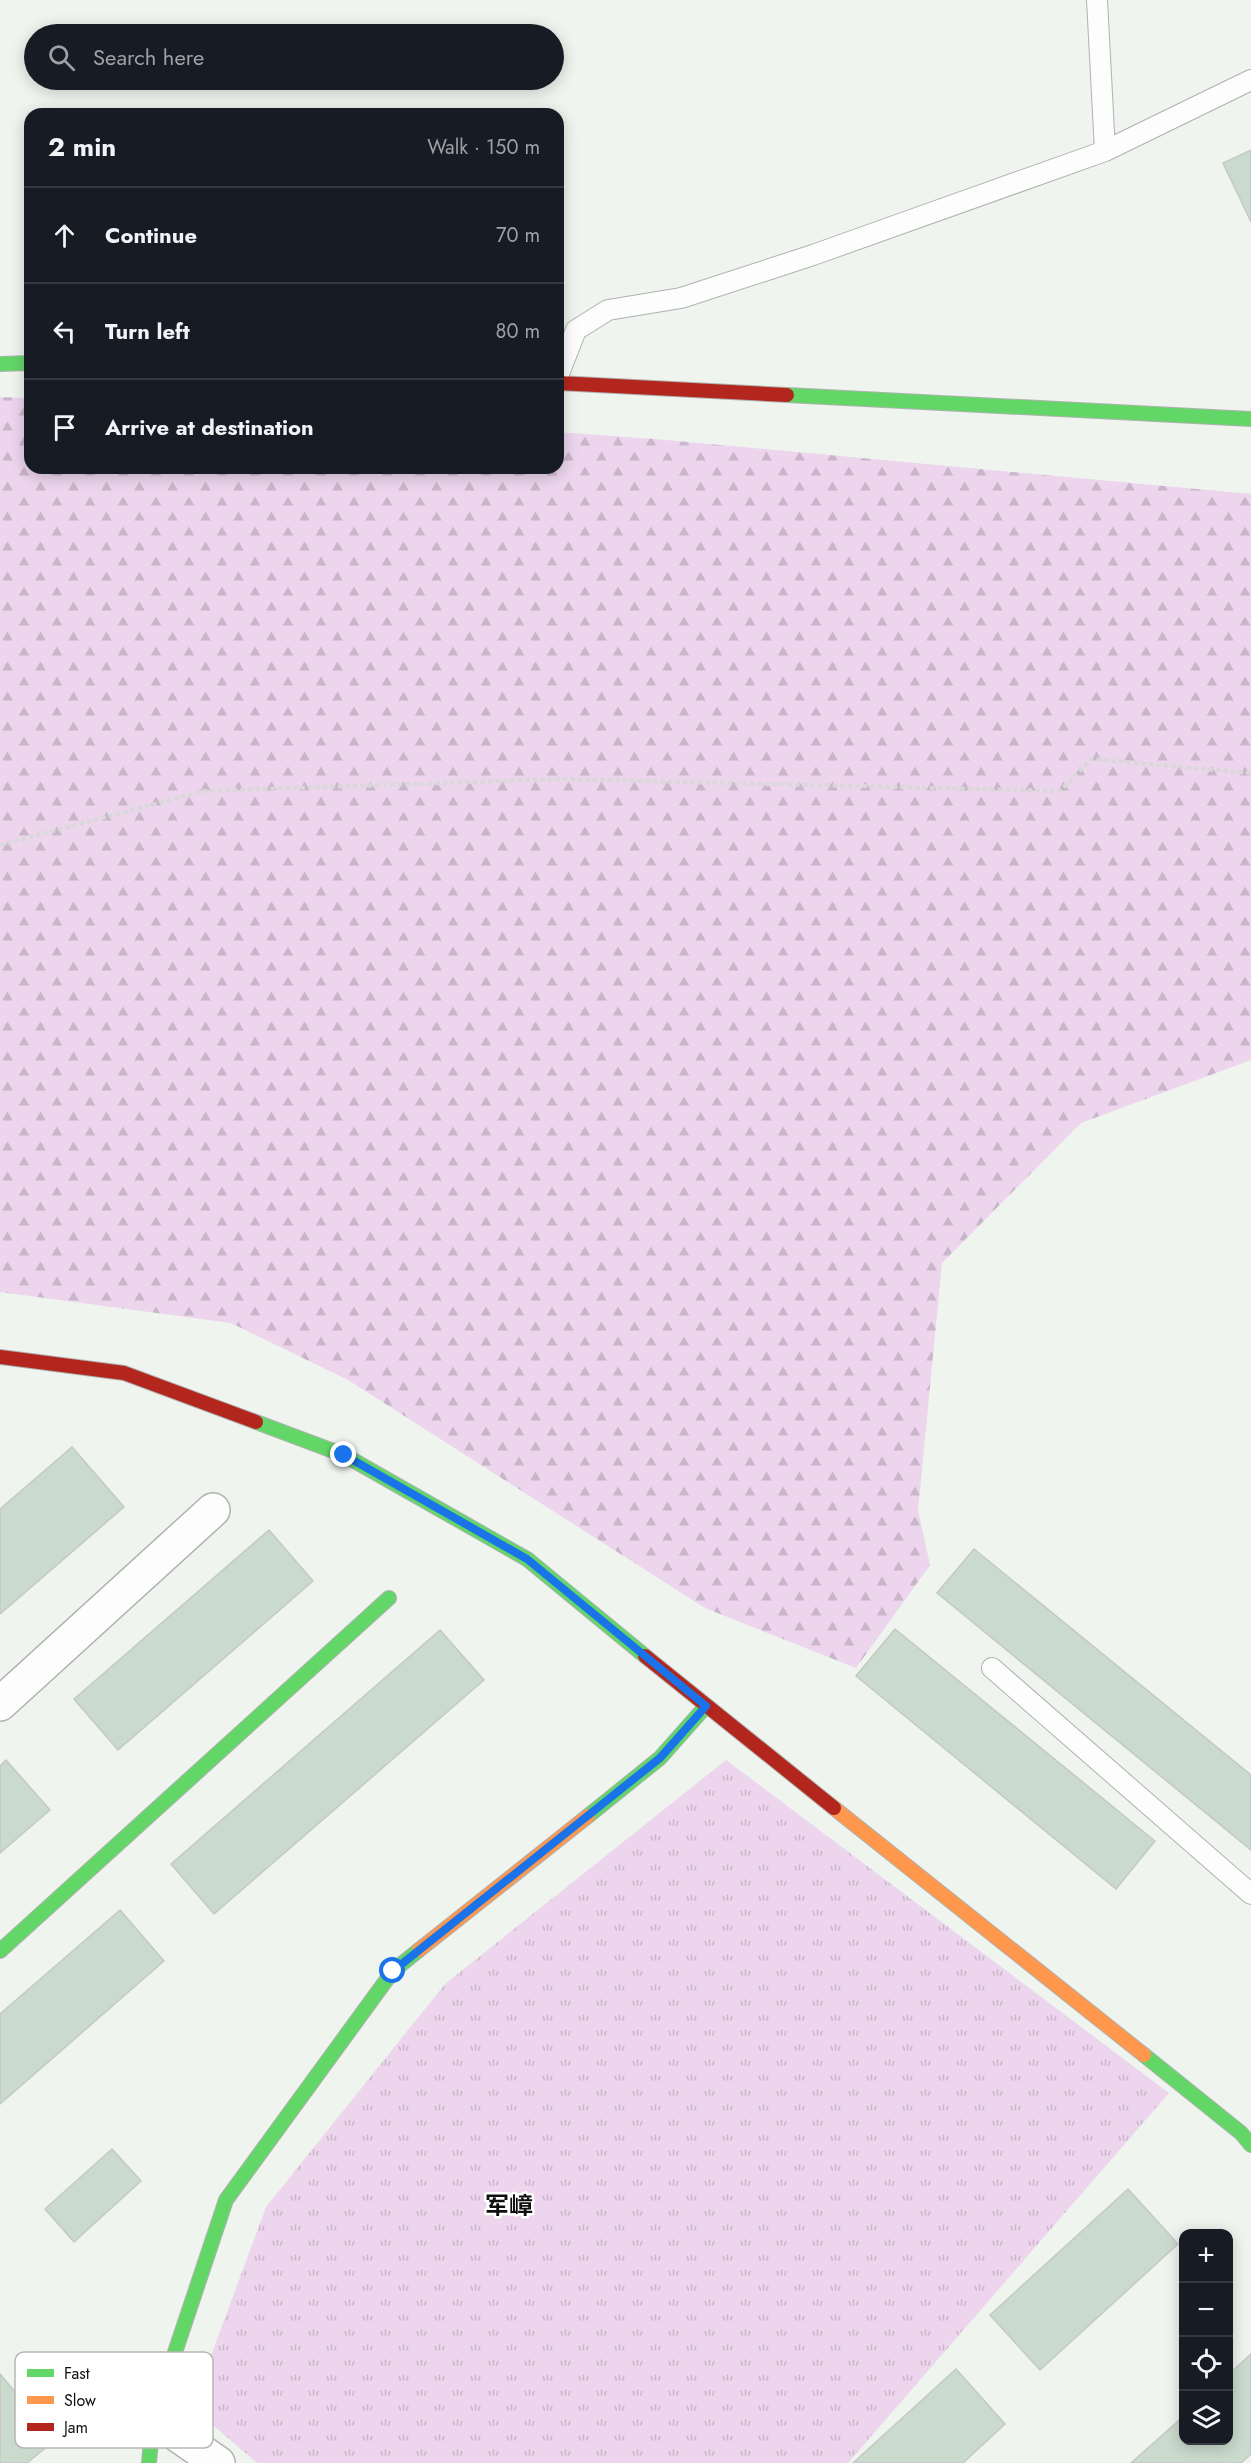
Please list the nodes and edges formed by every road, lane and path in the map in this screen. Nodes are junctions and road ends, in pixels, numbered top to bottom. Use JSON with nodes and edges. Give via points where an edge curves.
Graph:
{"nodes":[{"id":1,"x":1097,"y":0,"type":"edge"},
{"id":2,"x":1251,"y":80,"type":"edge"},
{"id":3,"x":1105,"y":151,"type":"junction"},
{"id":4,"x":564,"y":361,"type":"edge"},
{"id":5,"x":24,"y":363,"type":"edge"},
{"id":6,"x":0,"y":364,"type":"edge"},
{"id":7,"x":564,"y":383,"type":"edge"},
{"id":8,"x":1251,"y":418,"type":"edge"},
{"id":9,"x":1251,"y":773,"type":"edge"},
{"id":10,"x":0,"y":845,"type":"edge"},
{"id":11,"x":0,"y":1357,"type":"edge"},
{"id":12,"x":213,"y":1510,"type":"dead end"},
{"id":13,"x":389,"y":1598,"type":"dead end"},
{"id":14,"x":992,"y":1668,"type":"dead end"},
{"id":15,"x":0,"y":1704,"type":"edge"},
{"id":16,"x":706,"y":1706,"type":"junction"},
{"id":17,"x":1251,"y":1894,"type":"edge"},
{"id":18,"x":0,"y":1951,"type":"edge"},
{"id":19,"x":1248,"y":2134,"type":"edge"},
{"id":20,"x":175,"y":2352,"type":"edge"},
{"id":21,"x":150,"y":2448,"type":"edge"},
{"id":22,"x":196,"y":2448,"type":"edge"},
{"id":23,"x":149,"y":2463,"type":"edge"},
{"id":24,"x":218,"y":2463,"type":"edge"}],
"edges":[{"from":1,"to":3,"type":"lane"},
{"from":2,"to":3,"type":"lane"},
{"from":3,"to":4,"type":"lane","via":[[681,298],[608,310],[576,330]]},
{"from":5,"to":6,"type":"street"},
{"from":7,"to":8,"type":"street"},
{"from":9,"to":10,"type":"path","via":[[1091,759],[1060,791],[561,779],[204,791]]},
{"from":11,"to":16,"type":"street","via":[[124,1373],[344,1455],[527,1559]]},
{"from":12,"to":15,"type":"street"},
{"from":13,"to":18,"type":"street"},
{"from":14,"to":17,"type":"lane"},
{"from":16,"to":19,"type":"street"},
{"from":16,"to":20,"type":"street","via":[[660,1758],[393,1971],[226,2200]]},
{"from":21,"to":23,"type":"street"},
{"from":22,"to":24,"type":"street"}]}
